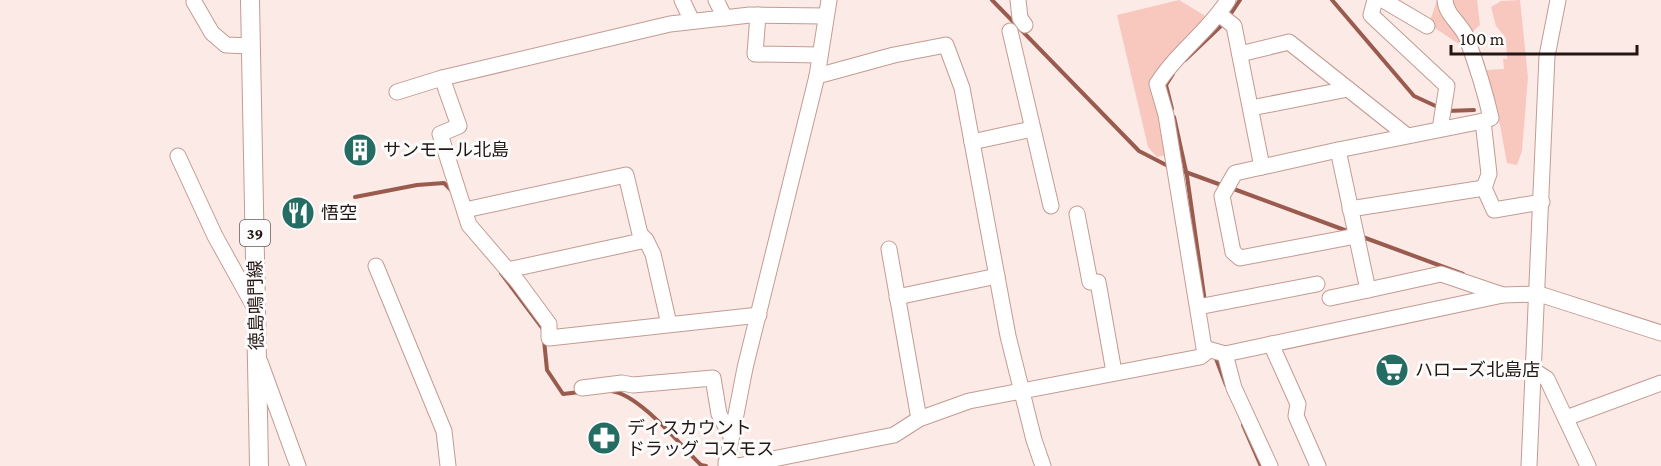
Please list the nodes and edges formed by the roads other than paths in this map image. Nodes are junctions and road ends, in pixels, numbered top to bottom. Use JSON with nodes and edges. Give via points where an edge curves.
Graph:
{"nodes":[{"id":1,"x":250,"y":0,"type":"edge"},
{"id":2,"x":682,"y":0,"type":"edge"},
{"id":3,"x":716,"y":0,"type":"edge"},
{"id":4,"x":829,"y":0,"type":"edge"},
{"id":5,"x":1018,"y":0,"type":"edge"},
{"id":6,"x":1228,"y":0,"type":"edge"},
{"id":7,"x":1375,"y":0,"type":"edge"},
{"id":8,"x":1383,"y":0,"type":"edge"},
{"id":9,"x":1445,"y":0,"type":"edge"},
{"id":10,"x":1558,"y":0,"type":"edge"},
{"id":11,"x":194,"y":2,"type":"dead end"},
{"id":12,"x":1219,"y":14,"type":"junction"},
{"id":13,"x":758,"y":15,"type":"junction"},
{"id":14,"x":826,"y":16,"type":"junction"},
{"id":15,"x":725,"y":18,"type":"junction"},
{"id":16,"x":692,"y":21,"type":"junction"},
{"id":17,"x":1025,"y":25,"type":"dead end"},
{"id":18,"x":1426,"y":26,"type":"dead end"},
{"id":19,"x":1010,"y":31,"type":"dead end"},
{"id":20,"x":251,"y":46,"type":"junction"},
{"id":21,"x":1240,"y":54,"type":"junction"},
{"id":22,"x":820,"y":55,"type":"junction"},
{"id":23,"x":817,"y":76,"type":"junction"},
{"id":24,"x":441,"y":78,"type":"junction"},
{"id":25,"x":1348,"y":89,"type":"junction"},
{"id":26,"x":397,"y":92,"type":"dead end"},
{"id":27,"x":1251,"y":108,"type":"junction"},
{"id":28,"x":1483,"y":121,"type":"junction"},
{"id":29,"x":1032,"y":129,"type":"junction"},
{"id":30,"x":1440,"y":129,"type":"junction"},
{"id":31,"x":1406,"y":135,"type":"junction"},
{"id":32,"x":972,"y":142,"type":"junction"},
{"id":33,"x":1338,"y":150,"type":"junction"},
{"id":34,"x":178,"y":156,"type":"dead end"},
{"id":35,"x":1262,"y":167,"type":"junction"},
{"id":36,"x":1484,"y":188,"type":"junction"},
{"id":37,"x":1542,"y":202,"type":"junction"},
{"id":38,"x":1051,"y":206,"type":"dead end"},
{"id":39,"x":1350,"y":209,"type":"junction"},
{"id":40,"x":465,"y":210,"type":"junction"},
{"id":41,"x":1077,"y":214,"type":"dead end"},
{"id":42,"x":1356,"y":236,"type":"junction"},
{"id":43,"x":646,"y":240,"type":"junction"},
{"id":44,"x":889,"y":249,"type":"dead end"},
{"id":45,"x":376,"y":266,"type":"dead end"},
{"id":46,"x":508,"y":270,"type":"junction"},
{"id":47,"x":997,"y":276,"type":"junction"},
{"id":48,"x":1317,"y":284,"type":"dead end"},
{"id":49,"x":1368,"y":290,"type":"junction"},
{"id":50,"x":1539,"y":294,"type":"junction"},
{"id":51,"x":1503,"y":295,"type":"junction"},
{"id":52,"x":897,"y":297,"type":"junction"},
{"id":53,"x":1330,"y":298,"type":"dead end"},
{"id":54,"x":1198,"y":307,"type":"junction"},
{"id":55,"x":256,"y":310,"type":"junction"},
{"id":56,"x":759,"y":315,"type":"junction"},
{"id":57,"x":669,"y":324,"type":"junction"},
{"id":58,"x":1661,"y":333,"type":"edge"},
{"id":59,"x":1271,"y":344,"type":"junction"},
{"id":60,"x":1209,"y":350,"type":"junction"},
{"id":61,"x":1225,"y":354,"type":"junction"},
{"id":62,"x":257,"y":355,"type":"junction"},
{"id":63,"x":1533,"y":370,"type":"junction"},
{"id":64,"x":1114,"y":372,"type":"junction"},
{"id":65,"x":1661,"y":383,"type":"edge"},
{"id":66,"x":582,"y":388,"type":"dead end"},
{"id":67,"x":1022,"y":391,"type":"junction"},
{"id":68,"x":1566,"y":418,"type":"junction"},
{"id":69,"x":920,"y":419,"type":"junction"},
{"id":70,"x":731,"y":436,"type":"junction"},
{"id":71,"x":726,"y":464,"type":"edge"},
{"id":72,"x":259,"y":466,"type":"edge"},
{"id":73,"x":298,"y":466,"type":"edge"},
{"id":74,"x":448,"y":466,"type":"edge"},
{"id":75,"x":1043,"y":466,"type":"edge"},
{"id":76,"x":1270,"y":466,"type":"edge"},
{"id":77,"x":1318,"y":466,"type":"edge"},
{"id":78,"x":1529,"y":466,"type":"edge"},
{"id":79,"x":1588,"y":466,"type":"edge"}],
"edges":[{"from":1,"to":20,"type":"main road","name":"徳島鳴門線","number":"39"},
{"from":2,"to":16,"type":"street"},
{"from":3,"to":15,"type":"street"},
{"from":4,"to":14,"type":"street"},
{"from":5,"to":17,"type":"street"},
{"from":6,"to":12,"type":"street"},
{"from":7,"to":30,"type":"street","via":[[1371,15],[1447,86]]},
{"from":8,"to":18,"type":"street"},
{"from":9,"to":28,"type":"street","via":[[1446,8],[1464,34],[1487,98],[1491,118]]},
{"from":10,"to":37,"type":"street","via":[[1547,56]]},
{"from":11,"to":20,"type":"street","via":[[212,33],[226,45]]},
{"from":12,"to":21,"type":"street","via":[[1234,26]]},
{"from":12,"to":54,"type":"street","via":[[1170,63],[1157,84],[1166,115]]},
{"from":13,"to":14,"type":"street"},
{"from":13,"to":15,"type":"street"},
{"from":13,"to":22,"type":"street","via":[[754,54]]},
{"from":14,"to":22,"type":"street"},
{"from":15,"to":16,"type":"street"},
{"from":16,"to":24,"type":"street"},
{"from":19,"to":29,"type":"street"},
{"from":20,"to":55,"type":"main road","name":"徳島鳴門線","number":"39"},
{"from":21,"to":25,"type":"street","via":[[1289,42]]},
{"from":21,"to":27,"type":"street"},
{"from":22,"to":23,"type":"street"},
{"from":23,"to":32,"type":"street","via":[[946,45],[962,88]]},
{"from":23,"to":56,"type":"street"},
{"from":24,"to":26,"type":"street"},
{"from":24,"to":40,"type":"street","via":[[459,126],[440,134],[450,189]]},
{"from":25,"to":27,"type":"street"},
{"from":25,"to":31,"type":"street"},
{"from":27,"to":35,"type":"street"},
{"from":28,"to":30,"type":"street"},
{"from":28,"to":36,"type":"street","via":[[1489,174]]},
{"from":29,"to":32,"type":"street"},
{"from":29,"to":38,"type":"street"},
{"from":30,"to":31,"type":"street"},
{"from":31,"to":33,"type":"street"},
{"from":32,"to":47,"type":"street"},
{"from":33,"to":35,"type":"street"},
{"from":33,"to":39,"type":"street"},
{"from":34,"to":55,"type":"street","via":[[215,236]]},
{"from":35,"to":42,"type":"street","via":[[1235,173],[1222,196],[1233,252],[1240,258]]},
{"from":36,"to":37,"type":"street","via":[[1494,210]]},
{"from":36,"to":39,"type":"street"},
{"from":37,"to":50,"type":"street"},
{"from":39,"to":42,"type":"street"},
{"from":40,"to":43,"type":"street","via":[[626,175],[640,234]]},
{"from":40,"to":46,"type":"street","via":[[469,225]]},
{"from":41,"to":64,"type":"street","via":[[1090,282],[1098,282]]},
{"from":42,"to":49,"type":"street"},
{"from":43,"to":46,"type":"street"},
{"from":43,"to":57,"type":"street","via":[[653,254]]},
{"from":44,"to":52,"type":"street"},
{"from":45,"to":74,"type":"street","via":[[444,431]]},
{"from":46,"to":57,"type":"street","via":[[549,324],[549,338]]},
{"from":47,"to":52,"type":"street"},
{"from":47,"to":67,"type":"street"},
{"from":48,"to":54,"type":"street"},
{"from":49,"to":51,"type":"street","via":[[1441,274]]},
{"from":49,"to":53,"type":"street"},
{"from":50,"to":51,"type":"street"},
{"from":50,"to":58,"type":"street"},
{"from":50,"to":63,"type":"street"},
{"from":51,"to":59,"type":"street"},
{"from":52,"to":69,"type":"street"},
{"from":54,"to":60,"type":"street","via":[[1204,348]]},
{"from":55,"to":62,"type":"main road","name":"徳島鳴門線","number":"39"},
{"from":56,"to":57,"type":"street"},
{"from":56,"to":70,"type":"street"},
{"from":59,"to":61,"type":"street"},
{"from":59,"to":77,"type":"street","via":[[1298,404],[1296,416]]},
{"from":60,"to":61,"type":"street"},
{"from":60,"to":64,"type":"street","via":[[1200,357]]},
{"from":61,"to":76,"type":"street","via":[[1234,388]]},
{"from":62,"to":72,"type":"main road","name":"徳島鳴門線","number":"39"},
{"from":62,"to":73,"type":"street"},
{"from":63,"to":68,"type":"street","via":[[1547,379]]},
{"from":63,"to":78,"type":"street"},
{"from":64,"to":67,"type":"street"},
{"from":65,"to":68,"type":"street"},
{"from":66,"to":70,"type":"street","via":[[713,378],[719,414]]},
{"from":67,"to":69,"type":"street","via":[[969,401]]},
{"from":67,"to":75,"type":"street"},
{"from":68,"to":79,"type":"street"},
{"from":69,"to":71,"type":"street","via":[[894,435],[738,466]]},
{"from":70,"to":71,"type":"street"}]}
